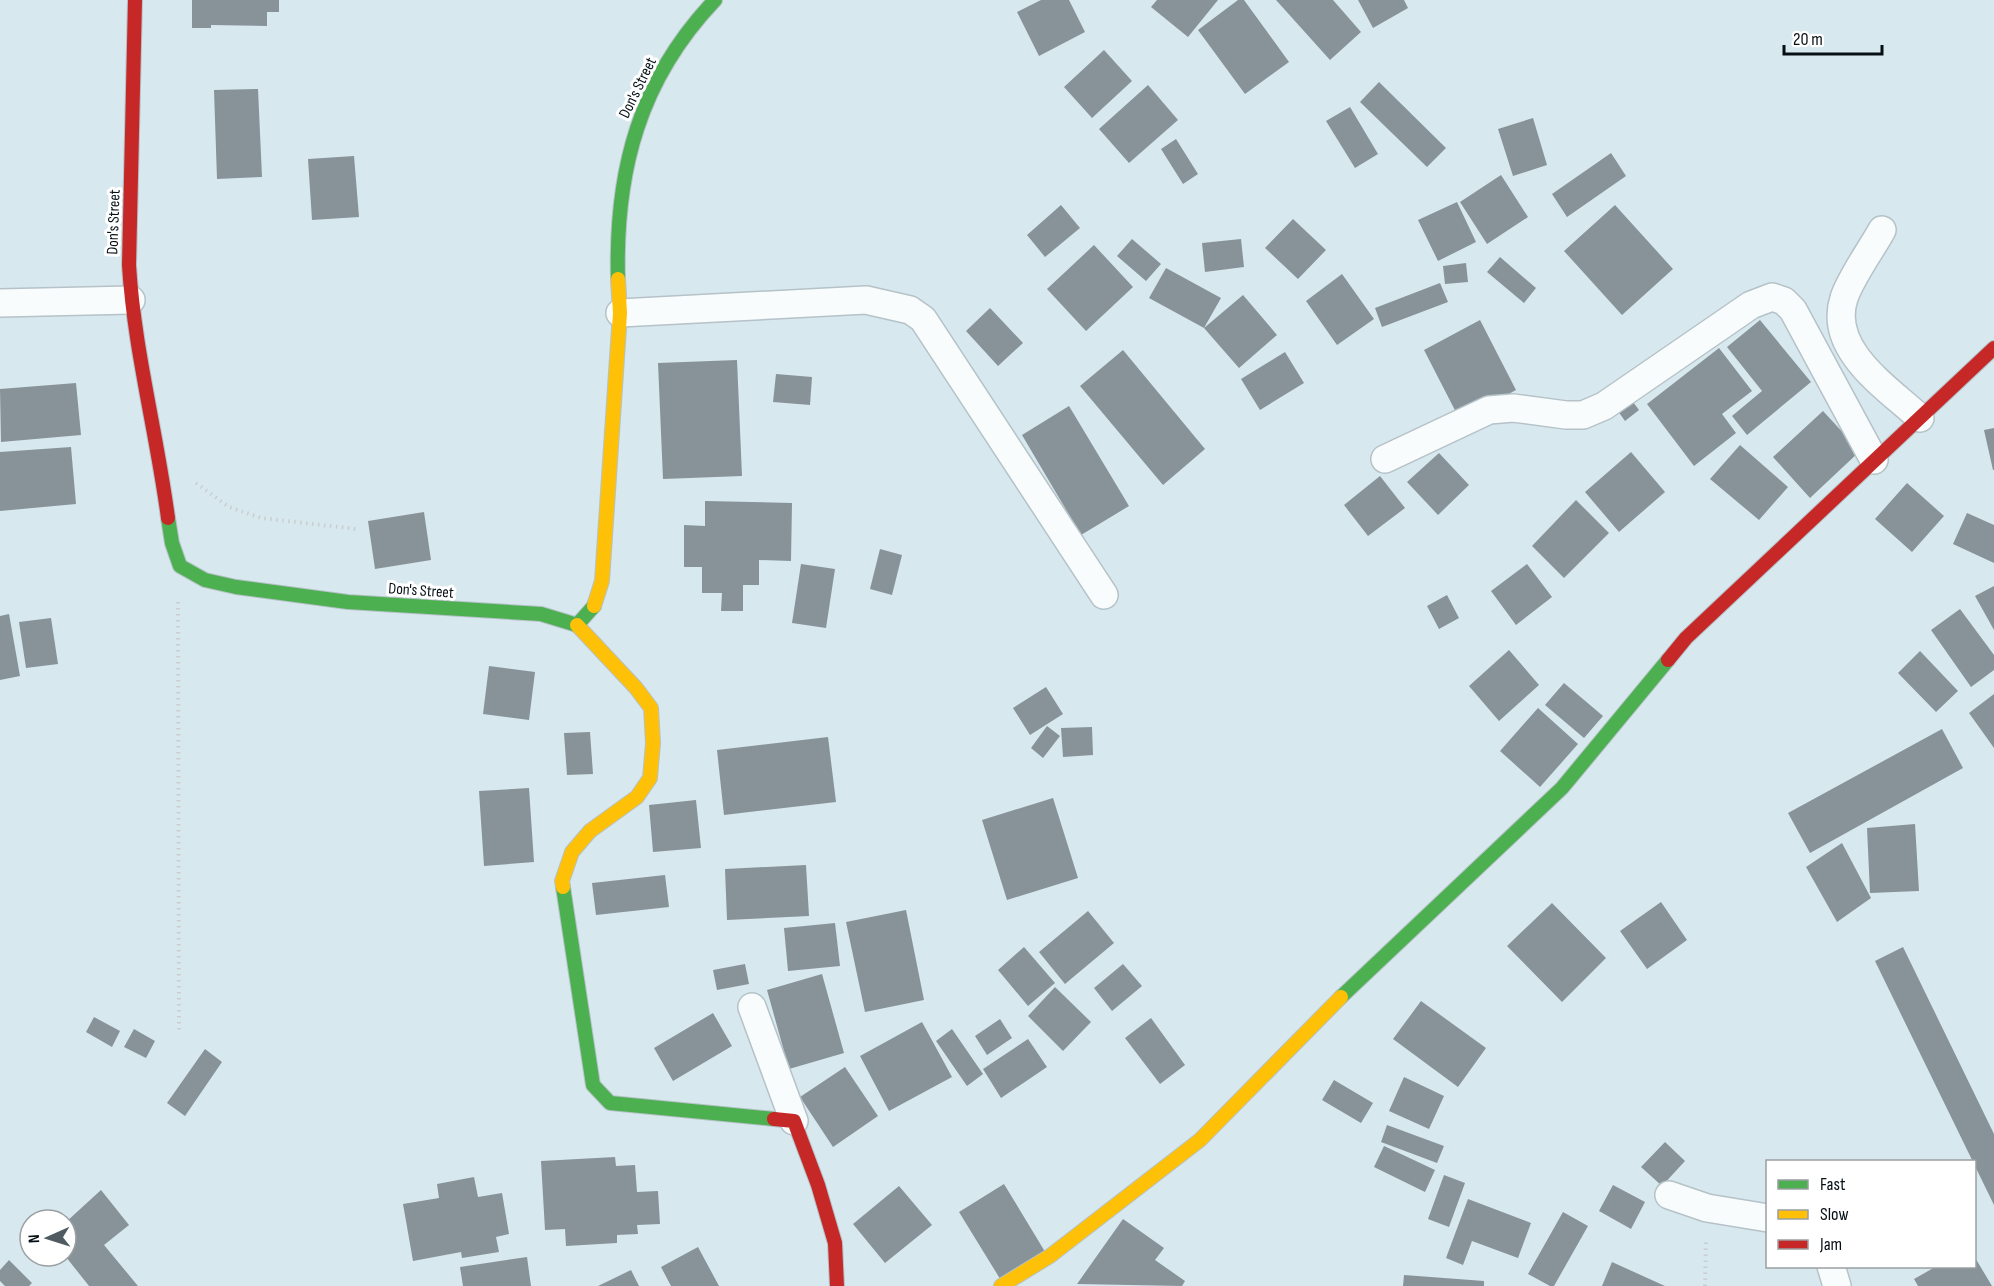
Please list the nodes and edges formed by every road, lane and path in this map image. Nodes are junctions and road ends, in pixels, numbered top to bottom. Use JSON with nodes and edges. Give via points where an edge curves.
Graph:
{"nodes":[{"id":1,"x":135,"y":0,"type":"edge"},
{"id":2,"x":715,"y":0,"type":"edge"},
{"id":3,"x":1882,"y":230,"type":"dead end"},
{"id":4,"x":131,"y":300,"type":"junction"},
{"id":5,"x":0,"y":303,"type":"edge"},
{"id":6,"x":620,"y":313,"type":"junction"},
{"id":7,"x":1994,"y":348,"type":"edge"},
{"id":8,"x":1920,"y":418,"type":"junction"},
{"id":9,"x":1385,"y":459,"type":"dead end"},
{"id":10,"x":1874,"y":460,"type":"junction"},
{"id":11,"x":192,"y":480,"type":"dead end"},
{"id":12,"x":356,"y":529,"type":"dead end"},
{"id":13,"x":180,"y":566,"type":"junction"},
{"id":14,"x":1104,"y":595,"type":"dead end"},
{"id":15,"x":577,"y":625,"type":"junction"},
{"id":16,"x":752,"y":1007,"type":"dead end"},
{"id":17,"x":178,"y":1032,"type":"dead end"},
{"id":18,"x":794,"y":1120,"type":"junction"},
{"id":19,"x":1669,"y":1195,"type":"dead end"},
{"id":20,"x":1707,"y":1208,"type":"junction"},
{"id":21,"x":1766,"y":1218,"type":"edge"},
{"id":22,"x":1832,"y":1268,"type":"edge"},
{"id":23,"x":837,"y":1286,"type":"edge"},
{"id":24,"x":1001,"y":1286,"type":"edge"},
{"id":25,"x":1706,"y":1286,"type":"edge"},
{"id":26,"x":1837,"y":1286,"type":"edge"}],
"edges":[{"from":1,"to":4,"type":"street","name":"Don's Street"},
{"from":2,"to":6,"type":"street","name":"Don's Street","via":[[685,35],[662,74],[641,112],[627,158],[618,280]]},
{"from":3,"to":8,"type":"street","via":[[1844,298],[1843,332],[1856,359]]},
{"from":4,"to":5,"type":"street"},
{"from":4,"to":13,"type":"street","name":"Don's Street","via":[[172,543]]},
{"from":6,"to":14,"type":"street","via":[[866,300],[910,310],[923,319]]},
{"from":6,"to":15,"type":"street","name":"Don's Street","via":[[602,581],[594,606]]},
{"from":7,"to":8,"type":"street"},
{"from":8,"to":10,"type":"street"},
{"from":9,"to":10,"type":"street","via":[[1489,410],[1514,408],[1583,415],[1604,406],[1751,305],[1772,297],[1793,310]]},
{"from":10,"to":24,"type":"street","via":[[1686,638],[1562,788],[1358,979],[1200,1140],[1050,1256]]},
{"from":11,"to":12,"type":"path","via":[[229,507],[261,518]]},
{"from":13,"to":15,"type":"street","name":"Don's Street","via":[[205,580],[236,587],[348,602],[541,614]]},
{"from":13,"to":17,"type":"path","via":[[176,639]]},
{"from":15,"to":18,"type":"street","via":[[651,708],[653,743],[650,778],[637,797],[590,831],[572,852],[562,881],[593,1086],[610,1102],[642,1108]]},
{"from":16,"to":18,"type":"street"},
{"from":18,"to":23,"type":"street","via":[[835,1243]]},
{"from":19,"to":20,"type":"street"},
{"from":20,"to":21,"type":"street"},
{"from":20,"to":25,"type":"path"},
{"from":22,"to":26,"type":"street"}]}
